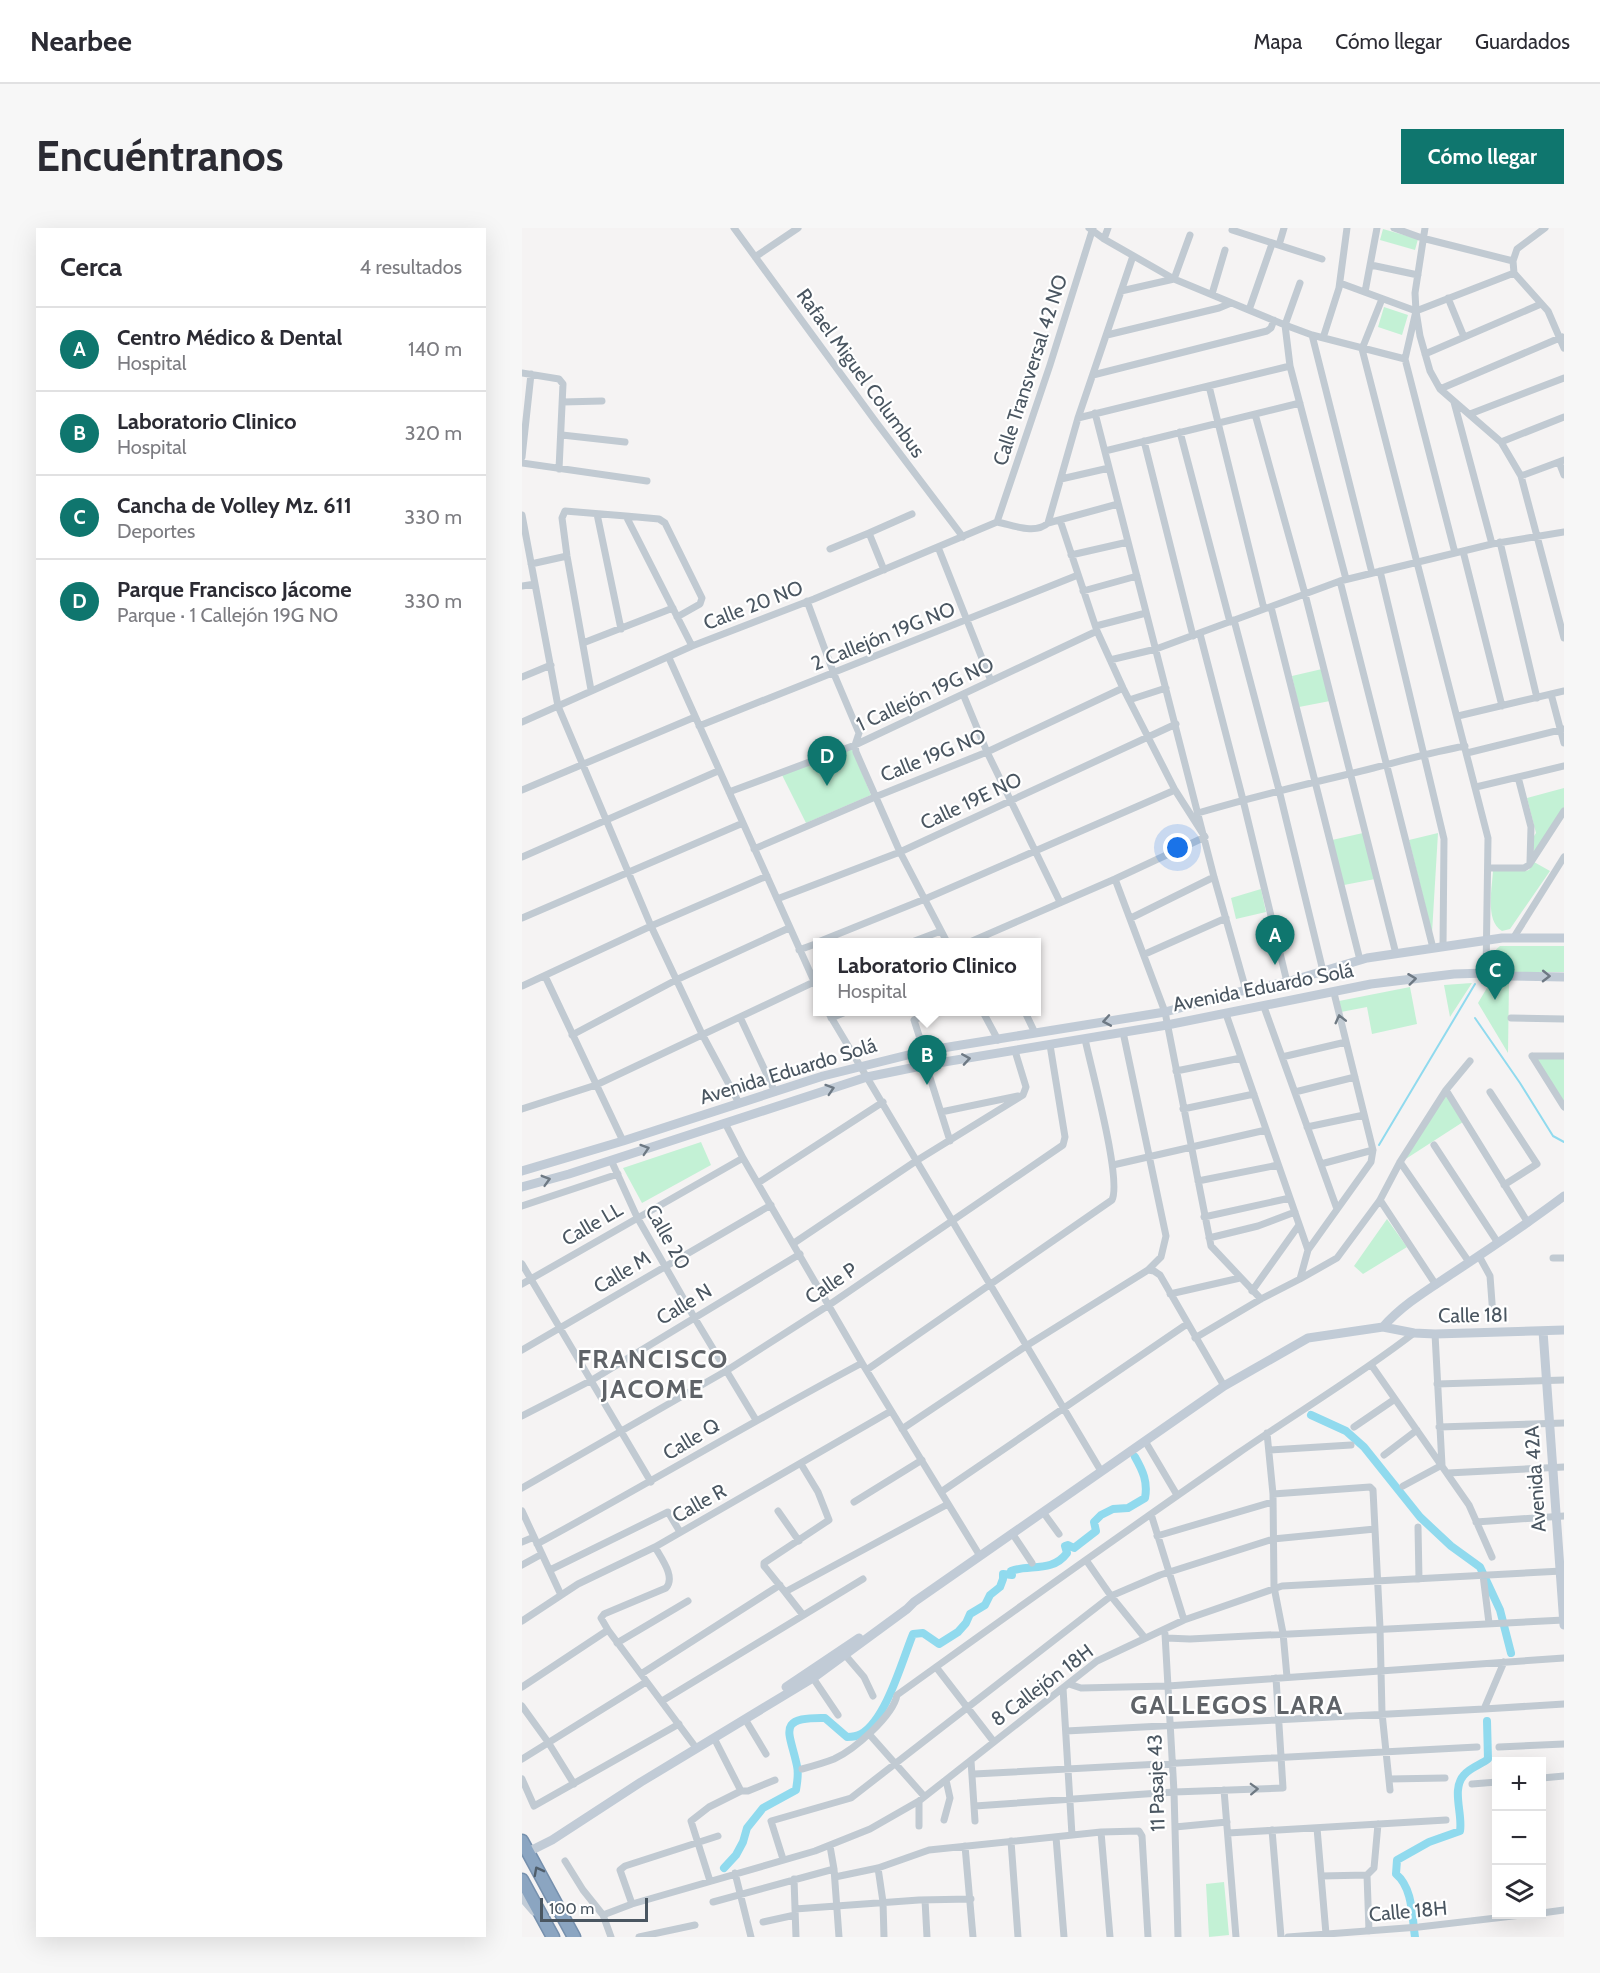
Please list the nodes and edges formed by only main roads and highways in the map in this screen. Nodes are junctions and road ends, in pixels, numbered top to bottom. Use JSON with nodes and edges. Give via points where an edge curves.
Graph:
{"nodes":[{"id":1,"x":1564,"y":938,"type":"edge"},
{"id":2,"x":1564,"y":976,"type":"edge"},
{"id":3,"x":564,"y":1159,"type":"junction"},
{"id":4,"x":522,"y":1171,"type":"edge"},
{"id":5,"x":569,"y":1174,"type":"junction"},
{"id":6,"x":522,"y":1187,"type":"edge"},
{"id":7,"x":1564,"y":1196,"type":"edge"},
{"id":8,"x":1383,"y":1327,"type":"junction"},
{"id":9,"x":1564,"y":1330,"type":"edge"},
{"id":10,"x":1543,"y":1331,"type":"junction"},
{"id":11,"x":1560,"y":1516,"type":"edge"},
{"id":12,"x":1562,"y":1571,"type":"edge"},
{"id":13,"x":914,"y":1602,"type":"junction"},
{"id":14,"x":1564,"y":1620,"type":"edge"},
{"id":15,"x":1564,"y":1625,"type":"edge"},
{"id":16,"x":778,"y":1695,"type":"junction"},
{"id":17,"x":641,"y":1782,"type":"junction"},
{"id":18,"x":525,"y":1847,"type":"edge"},
{"id":19,"x":522,"y":1880,"type":"edge"},
{"id":20,"x":522,"y":1897,"type":"edge"},
{"id":21,"x":551,"y":1934,"type":"edge"},
{"id":22,"x":574,"y":1937,"type":"edge"}],
"edges":[{"from":1,"to":3,"type":"main road","name":"Avenida Eduardo Solá","one_way":true,"via":[[1514,937],[1360,960],[1165,1012],[924,1051],[860,1066]]},
{"from":5,"to":2,"type":"main road","name":"Avenida Eduardo Solá","one_way":true,"via":[[867,1077],[926,1065],[1226,1014],[1371,984],[1454,974]]},
{"from":3,"to":4,"type":"main road","name":"Avenida Eduardo Solá"},
{"from":3,"to":5,"type":"main road"},
{"from":6,"to":5,"type":"main road","name":"Avenida Eduardo Solá","one_way":true},
{"from":7,"to":8,"type":"main road","via":[[1391,1317]]},
{"from":8,"to":10,"type":"main road","name":"Calle 18I","via":[[1435,1334]]},
{"from":8,"to":13,"type":"main road","via":[[1308,1338],[1224,1386]]},
{"from":9,"to":10,"type":"main road","name":"Calle 18I"},
{"from":10,"to":11,"type":"main road","name":"Avenida 42A","via":[[1552,1467]]},
{"from":11,"to":12,"type":"main road","name":"Avenida 42A"},
{"from":12,"to":14,"type":"main road","name":"Avenida 42A"},
{"from":13,"to":16,"type":"main road"},
{"from":13,"to":16,"type":"main road","via":[[846,1656]]},
{"from":14,"to":15,"type":"main road","name":"Avenida 42A"},
{"from":16,"to":17,"type":"main road"},
{"from":16,"to":17,"type":"main road"},
{"from":17,"to":18,"type":"main road","via":[[552,1840]]},
{"from":22,"to":18,"type":"highway","one_way":true},
{"from":19,"to":21,"type":"highway"},
{"from":20,"to":21,"type":"main road"}]}
